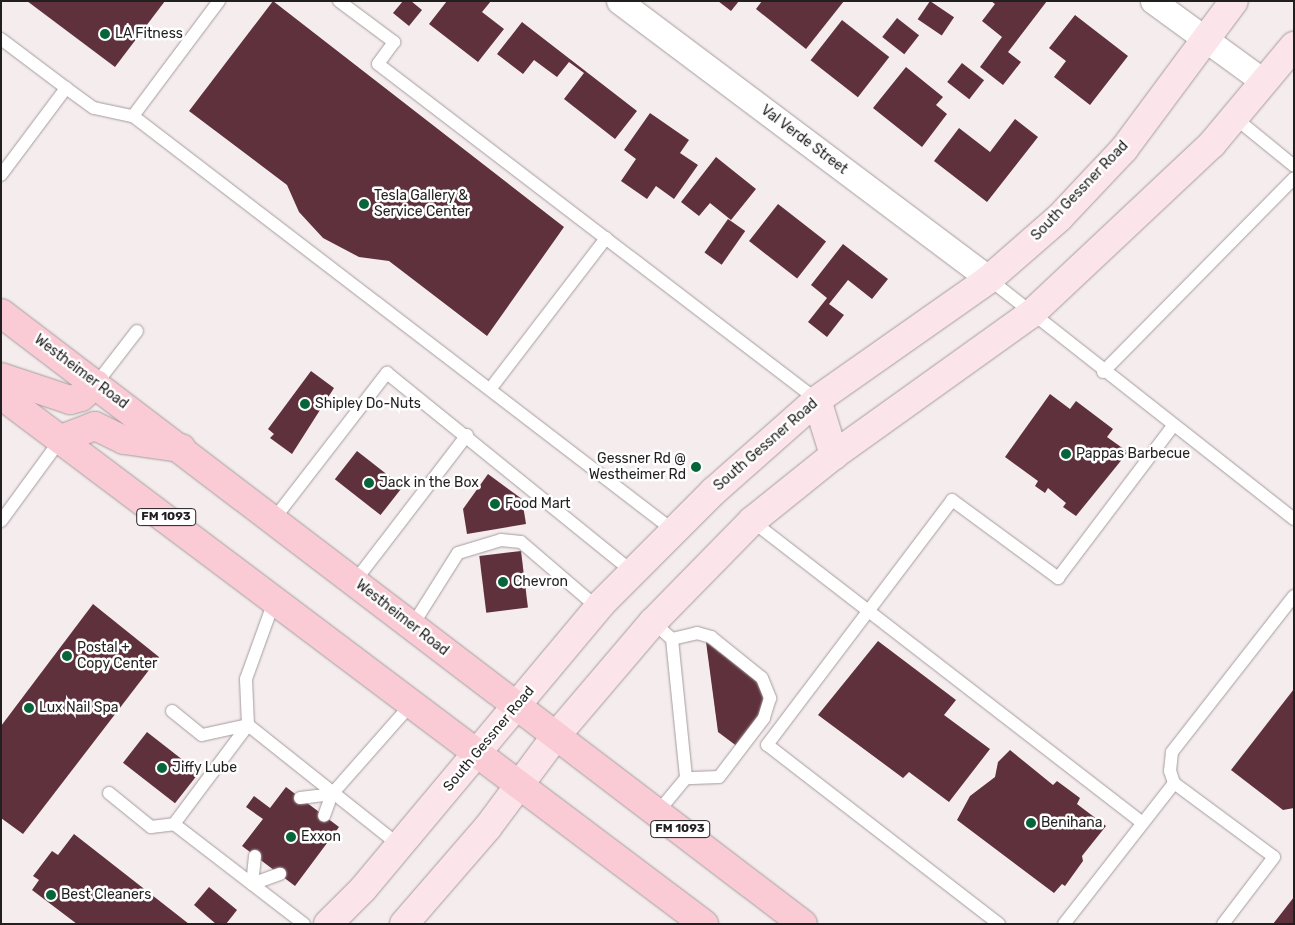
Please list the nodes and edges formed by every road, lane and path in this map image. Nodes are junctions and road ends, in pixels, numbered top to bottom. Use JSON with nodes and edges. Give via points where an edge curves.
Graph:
{"nodes":[{"id":1,"x":219,"y":1,"type":"edge"},
{"id":2,"x":339,"y":1,"type":"edge"},
{"id":3,"x":619,"y":1,"type":"edge"},
{"id":4,"x":1154,"y":1,"type":"edge"},
{"id":5,"x":1234,"y":1,"type":"edge"},
{"id":6,"x":1,"y":39,"type":"edge"},
{"id":7,"x":1205,"y":40,"type":"junction"},
{"id":8,"x":1294,"y":46,"type":"edge"},
{"id":9,"x":1264,"y":82,"type":"junction"},
{"id":10,"x":66,"y":88,"type":"junction"},
{"id":11,"x":133,"y":116,"type":"junction"},
{"id":12,"x":1234,"y":117,"type":"junction"},
{"id":13,"x":1294,"y":166,"type":"edge"},
{"id":14,"x":1,"y":175,"type":"edge"},
{"id":15,"x":1294,"y":178,"type":"edge"},
{"id":16,"x":606,"y":238,"type":"junction"},
{"id":17,"x":989,"y":279,"type":"junction"},
{"id":18,"x":1,"y":313,"type":"edge"},
{"id":19,"x":1031,"y":314,"type":"junction"},
{"id":20,"x":137,"y":331,"type":"dead end"},
{"id":21,"x":1103,"y":372,"type":"junction"},
{"id":22,"x":1,"y":377,"type":"edge"},
{"id":23,"x":96,"y":384,"type":"junction"},
{"id":24,"x":491,"y":388,"type":"junction"},
{"id":25,"x":1,"y":394,"type":"edge"},
{"id":26,"x":817,"y":400,"type":"junction"},
{"id":27,"x":1174,"y":426,"type":"junction"},
{"id":28,"x":467,"y":435,"type":"junction"},
{"id":29,"x":61,"y":439,"type":"junction"},
{"id":30,"x":184,"y":449,"type":"junction"},
{"id":31,"x":834,"y":455,"type":"junction"},
{"id":32,"x":274,"y":519,"type":"junction"},
{"id":33,"x":1294,"y":519,"type":"edge"},
{"id":34,"x":1,"y":521,"type":"edge"},
{"id":35,"x":752,"y":521,"type":"junction"},
{"id":36,"x":674,"y":531,"type":"junction"},
{"id":37,"x":633,"y":572,"type":"junction"},
{"id":38,"x":355,"y":582,"type":"junction"},
{"id":39,"x":1294,"y":596,"type":"edge"},
{"id":40,"x":275,"y":599,"type":"junction"},
{"id":41,"x":598,"y":608,"type":"junction"},
{"id":42,"x":867,"y":612,"type":"junction"},
{"id":43,"x":412,"y":626,"type":"junction"},
{"id":44,"x":663,"y":630,"type":"junction"},
{"id":45,"x":414,"y":702,"type":"junction"},
{"id":46,"x":516,"y":707,"type":"junction"},
{"id":47,"x":172,"y":711,"type":"dead end"},
{"id":48,"x":248,"y":725,"type":"junction"},
{"id":49,"x":555,"y":736,"type":"junction"},
{"id":50,"x":478,"y":750,"type":"junction"},
{"id":51,"x":686,"y":778,"type":"junction"},
{"id":52,"x":1174,"y":782,"type":"junction"},
{"id":53,"x":522,"y":784,"type":"junction"},
{"id":54,"x":109,"y":793,"type":"dead end"},
{"id":55,"x":332,"y":794,"type":"junction"},
{"id":56,"x":300,"y":798,"type":"dead end"},
{"id":57,"x":657,"y":813,"type":"junction"},
{"id":58,"x":324,"y":816,"type":"dead end"},
{"id":59,"x":1142,"y":822,"type":"junction"},
{"id":60,"x":174,"y":824,"type":"junction"},
{"id":61,"x":400,"y":846,"type":"junction"},
{"id":62,"x":254,"y":856,"type":"dead end"},
{"id":63,"x":280,"y":874,"type":"dead end"},
{"id":64,"x":252,"y":884,"type":"junction"},
{"id":65,"x":304,"y":924,"type":"edge"},
{"id":66,"x":328,"y":924,"type":"edge"},
{"id":67,"x":404,"y":924,"type":"edge"},
{"id":68,"x":704,"y":924,"type":"edge"},
{"id":69,"x":803,"y":924,"type":"edge"},
{"id":70,"x":999,"y":924,"type":"edge"},
{"id":71,"x":1064,"y":924,"type":"edge"},
{"id":72,"x":1223,"y":924,"type":"edge"}],
"edges":[{"from":1,"to":11,"type":"lane"},
{"from":2,"to":16,"type":"lane","via":[[394,42],[378,64]]},
{"from":3,"to":17,"type":"street","name":"Val Verde Street"},
{"from":4,"to":7,"type":"street"},
{"from":5,"to":7,"type":"main road","name":"South Gessner Road"},
{"from":6,"to":10,"type":"lane"},
{"from":7,"to":9,"type":"street"},
{"from":7,"to":17,"type":"main road","name":"South Gessner Road","via":[[1124,149],[1059,218]]},
{"from":8,"to":9,"type":"main road"},
{"from":9,"to":12,"type":"main road"},
{"from":10,"to":11,"type":"lane","via":[[94,108]]},
{"from":10,"to":14,"type":"lane"},
{"from":11,"to":24,"type":"lane"},
{"from":12,"to":13,"type":"lane"},
{"from":12,"to":19,"type":"main road","via":[[1107,247]]},
{"from":15,"to":21,"type":"lane"},
{"from":16,"to":24,"type":"lane"},
{"from":16,"to":26,"type":"lane"},
{"from":17,"to":19,"type":"lane"},
{"from":17,"to":26,"type":"main road","name":"South Gessner Road"},
{"from":18,"to":23,"type":"main road","name":"Westheimer Road","number":"FM 1093"},
{"from":19,"to":21,"type":"lane"},
{"from":19,"to":31,"type":"main road"},
{"from":20,"to":23,"type":"lane"},
{"from":21,"to":27,"type":"lane"},
{"from":22,"to":23,"type":"main road","via":[[70,400],[81,397]]},
{"from":23,"to":30,"type":"main road","name":"Westheimer Road","number":"FM 1093"},
{"from":24,"to":36,"type":"lane"},
{"from":25,"to":29,"type":"main road","number":"FM 1093"},
{"from":26,"to":31,"type":"main road"},
{"from":26,"to":36,"type":"main road","name":"South Gessner Road"},
{"from":27,"to":33,"type":"lane"},
{"from":27,"to":42,"type":"lane","via":[[1058,578],[952,500]]},
{"from":28,"to":32,"type":"lane","via":[[387,373]]},
{"from":28,"to":37,"type":"lane"},
{"from":28,"to":38,"type":"lane"},
{"from":29,"to":30,"type":"main road","via":[[95,426],[124,440]]},
{"from":29,"to":34,"type":"lane"},
{"from":29,"to":40,"type":"main road","number":"FM 1093"},
{"from":30,"to":32,"type":"main road","name":"Westheimer Road","number":"FM 1093"},
{"from":31,"to":35,"type":"main road"},
{"from":32,"to":38,"type":"main road","name":"Westheimer Road","number":"FM 1093"},
{"from":35,"to":42,"type":"lane"},
{"from":35,"to":44,"type":"main road"},
{"from":36,"to":37,"type":"main road","name":"South Gessner Road"},
{"from":37,"to":41,"type":"main road","name":"South Gessner Road"},
{"from":38,"to":43,"type":"main road","name":"Westheimer Road","number":"FM 1093"},
{"from":39,"to":52,"type":"lane","via":[[1172,752],[1170,771]]},
{"from":40,"to":45,"type":"main road","number":"FM 1093"},
{"from":40,"to":48,"type":"lane","via":[[246,679]]},
{"from":41,"to":43,"type":"lane","via":[[521,542],[501,540],[458,553]]},
{"from":41,"to":46,"type":"main road","name":"South Gessner Road"},
{"from":42,"to":59,"type":"lane"},
{"from":42,"to":70,"type":"lane","via":[[767,745]]},
{"from":43,"to":46,"type":"main road","name":"Westheimer Road","number":"FM 1093"},
{"from":44,"to":49,"type":"main road"},
{"from":44,"to":51,"type":"lane"},
{"from":44,"to":51,"type":"lane","via":[[711,637],[762,678],[770,698],[764,718],[719,777]]},
{"from":45,"to":50,"type":"main road","number":"FM 1093"},
{"from":45,"to":55,"type":"lane"},
{"from":46,"to":49,"type":"main road","name":"Westheimer Road","number":"FM 1093"},
{"from":46,"to":50,"type":"main road","name":"South Gessner Road"},
{"from":47,"to":48,"type":"lane","via":[[202,735]]},
{"from":48,"to":55,"type":"lane"},
{"from":48,"to":60,"type":"lane"},
{"from":49,"to":53,"type":"main road"},
{"from":49,"to":57,"type":"main road","name":"Westheimer Road","number":"FM 1093"},
{"from":50,"to":53,"type":"main road","number":"FM 1093"},
{"from":50,"to":61,"type":"main road","name":"South Gessner Road"},
{"from":51,"to":57,"type":"lane"},
{"from":52,"to":59,"type":"lane"},
{"from":52,"to":72,"type":"lane","via":[[1274,856]]},
{"from":53,"to":67,"type":"main road"},
{"from":53,"to":68,"type":"main road","number":"FM 1093"},
{"from":54,"to":60,"type":"lane","via":[[152,827]]},
{"from":55,"to":56,"type":"lane"},
{"from":55,"to":58,"type":"lane"},
{"from":55,"to":61,"type":"lane"},
{"from":57,"to":69,"type":"main road","name":"Westheimer Road","number":"FM 1093"},
{"from":59,"to":71,"type":"lane"},
{"from":60,"to":64,"type":"lane"},
{"from":61,"to":66,"type":"main road","name":"South Gessner Road"},
{"from":62,"to":64,"type":"lane"},
{"from":63,"to":64,"type":"lane"},
{"from":64,"to":65,"type":"lane"}]}
